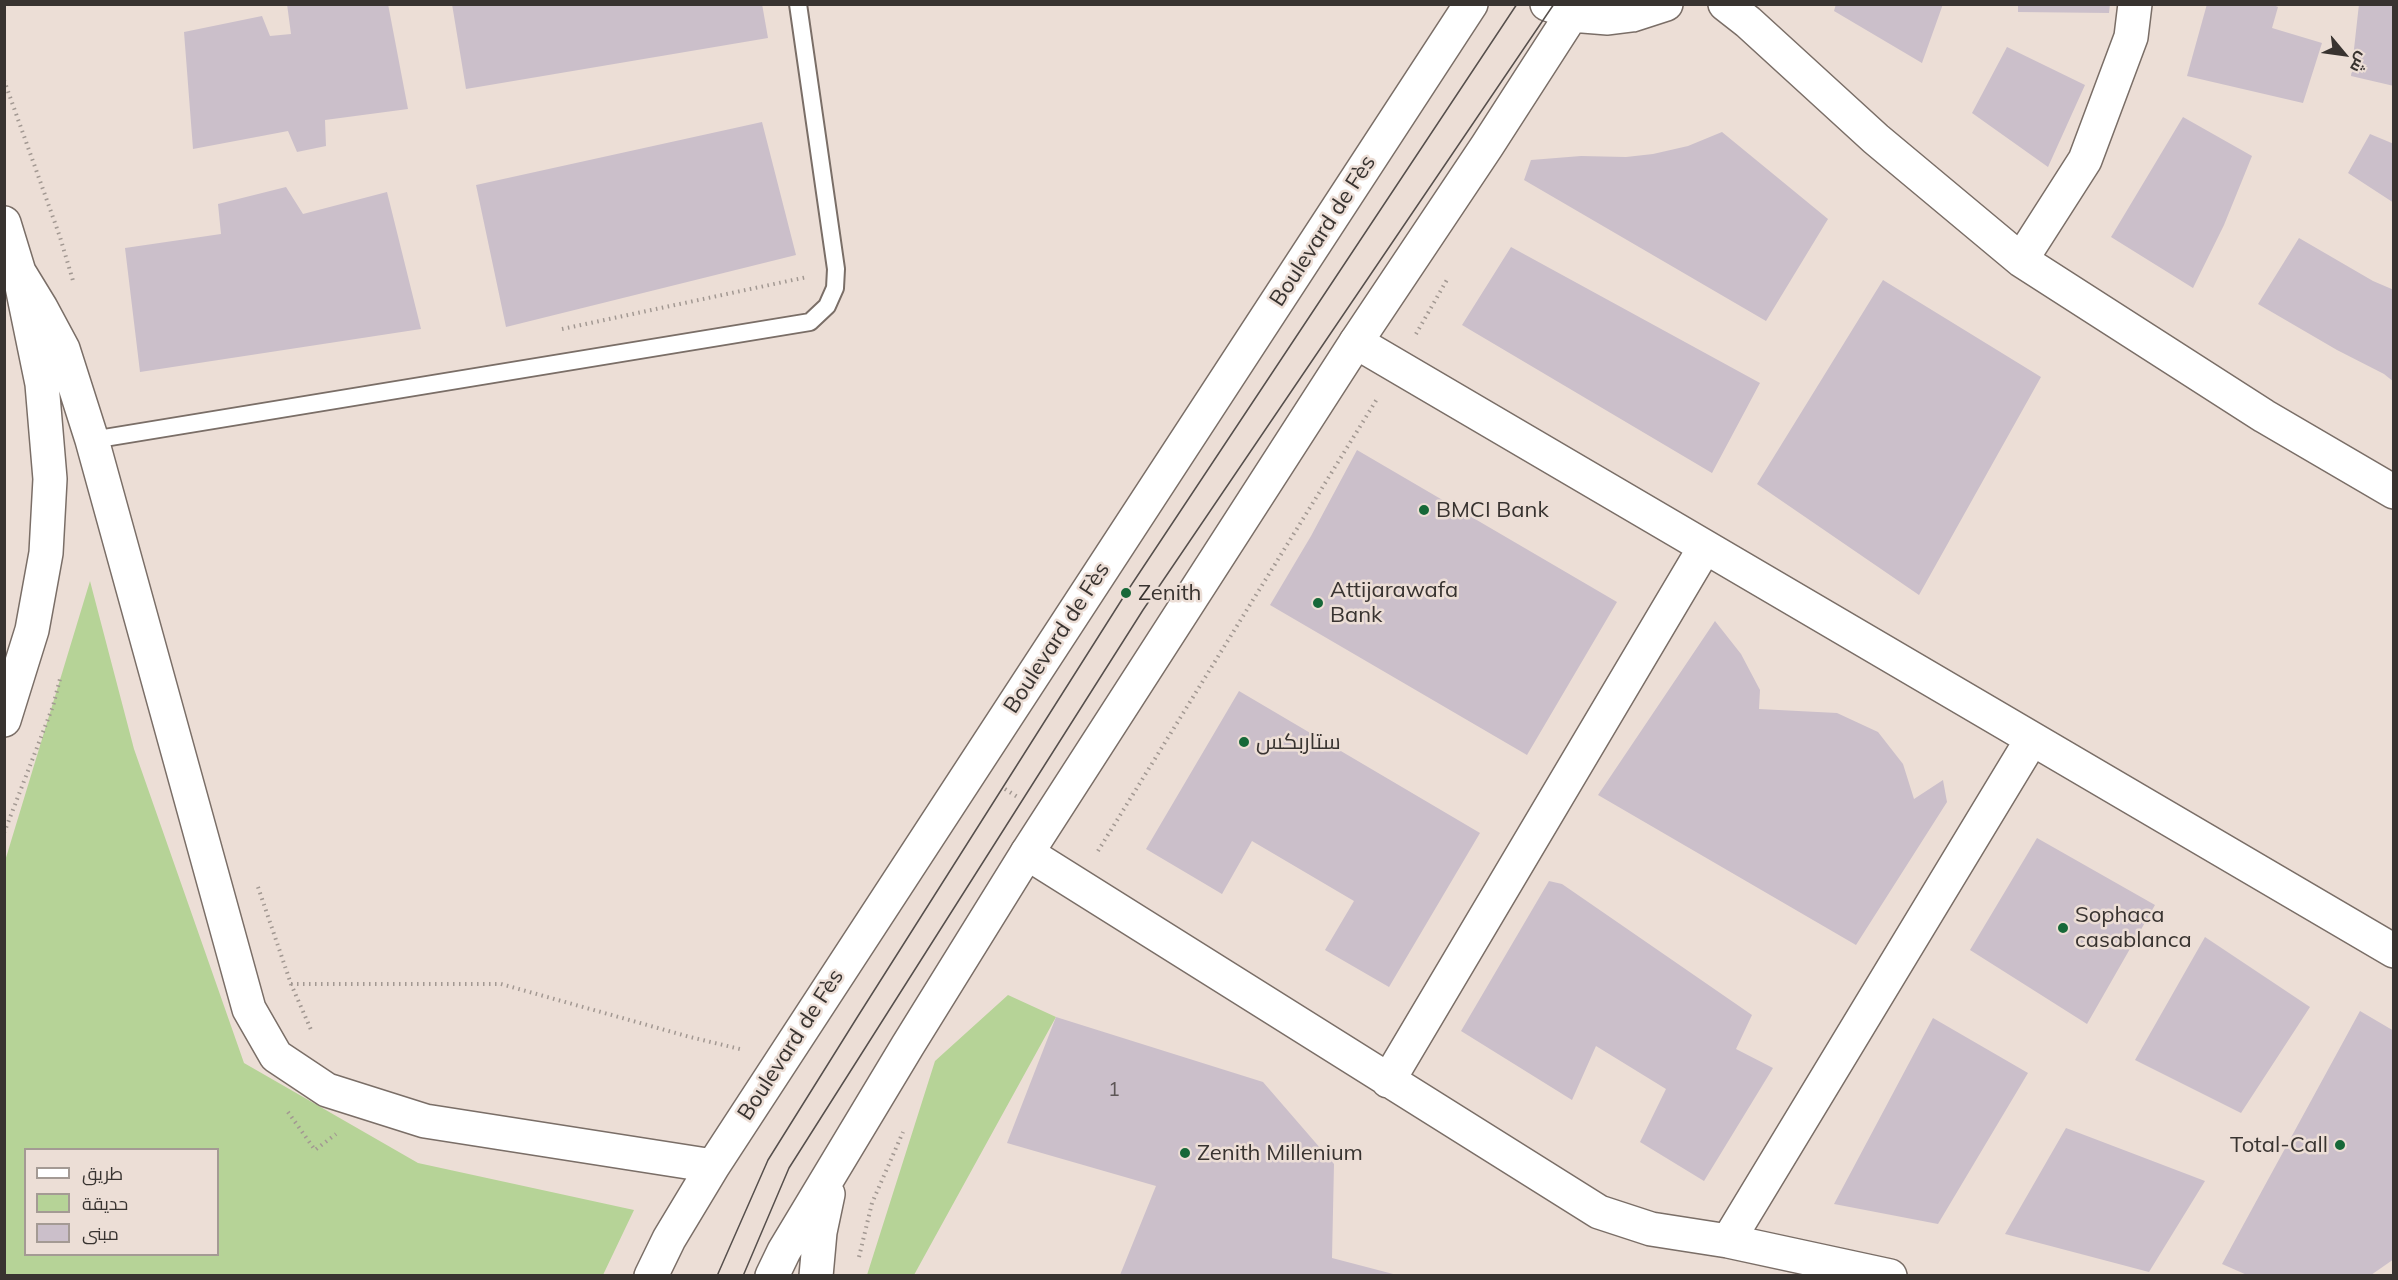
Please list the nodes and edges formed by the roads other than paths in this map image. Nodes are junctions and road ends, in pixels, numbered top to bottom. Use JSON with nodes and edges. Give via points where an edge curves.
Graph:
{"nodes":[{"id":1,"x":798,"y":4,"type":"edge"},
{"id":2,"x":1471,"y":4,"type":"edge"},
{"id":3,"x":1666,"y":4,"type":"edge"},
{"id":4,"x":1725,"y":4,"type":"edge"},
{"id":5,"x":2135,"y":4,"type":"edge"},
{"id":6,"x":1559,"y":9,"type":"edge"},
{"id":7,"x":4,"y":222,"type":"edge"},
{"id":8,"x":2021,"y":260,"type":"junction"},
{"id":9,"x":19,"y":272,"type":"junction"},
{"id":10,"x":1356,"y":342,"type":"junction"},
{"id":11,"x":93,"y":440,"type":"junction"},
{"id":12,"x":2394,"y":492,"type":"edge"},
{"id":13,"x":1705,"y":547,"type":"junction"},
{"id":14,"x":4,"y":720,"type":"edge"},
{"id":15,"x":2032,"y":739,"type":"junction"},
{"id":16,"x":1027,"y":853,"type":"junction"},
{"id":17,"x":2394,"y":951,"type":"edge"},
{"id":18,"x":1388,"y":1081,"type":"junction"},
{"id":19,"x":713,"y":1166,"type":"junction"},
{"id":20,"x":833,"y":1170,"type":"junction"},
{"id":21,"x":1728,"y":1241,"type":"junction"},
{"id":22,"x":651,"y":1275,"type":"edge"},
{"id":23,"x":772,"y":1275,"type":"edge"},
{"id":24,"x":816,"y":1275,"type":"edge"},
{"id":25,"x":1890,"y":1275,"type":"edge"}],
"edges":[{"from":1,"to":11,"type":"lane","via":[[836,269],[835,288],[827,306],[810,322]]},
{"from":2,"to":19,"type":"street","name":"Boulevard de Fès"},
{"from":3,"to":6,"type":"street","via":[[1620,17],[1595,18]]},
{"from":4,"to":8,"type":"street"},
{"from":5,"to":8,"type":"street","via":[[2131,37],[2085,160]]},
{"from":6,"to":10,"type":"street","via":[[1487,146]]},
{"from":7,"to":9,"type":"street"},
{"from":8,"to":12,"type":"street","via":[[2264,416]]},
{"from":9,"to":11,"type":"street","via":[[63,349]]},
{"from":9,"to":14,"type":"street","via":[[42,384],[50,479],[46,553],[32,630]]},
{"from":10,"to":13,"type":"street"},
{"from":10,"to":16,"type":"street"},
{"from":11,"to":19,"type":"street","via":[[249,1009],[276,1056],[327,1090],[425,1121]]},
{"from":13,"to":15,"type":"street"},
{"from":13,"to":18,"type":"street"},
{"from":15,"to":17,"type":"street"},
{"from":15,"to":21,"type":"street"},
{"from":16,"to":18,"type":"street"},
{"from":16,"to":20,"type":"street"},
{"from":18,"to":21,"type":"street","via":[[1599,1212],[1651,1229]]},
{"from":19,"to":22,"type":"street","name":"Boulevard de Fès"},
{"from":20,"to":23,"type":"street"},
{"from":20,"to":24,"type":"street"},
{"from":21,"to":25,"type":"street"}]}
